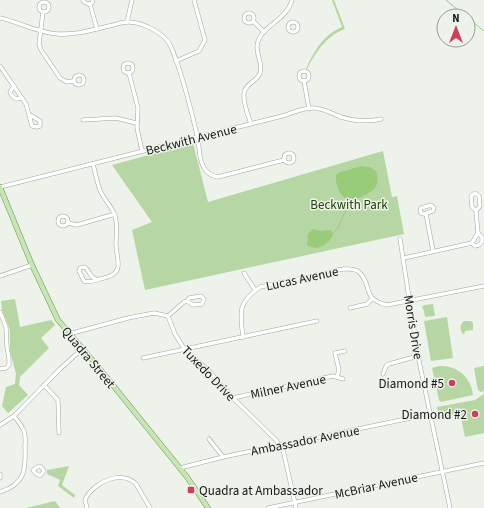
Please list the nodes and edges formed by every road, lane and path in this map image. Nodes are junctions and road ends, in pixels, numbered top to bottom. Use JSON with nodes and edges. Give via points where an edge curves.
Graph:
{"nodes":[{"id":1,"x":83,"y":0,"type":"edge"},
{"id":2,"x":93,"y":0,"type":"edge"},
{"id":3,"x":132,"y":0,"type":"edge"},
{"id":4,"x":194,"y":0,"type":"edge"},
{"id":5,"x":292,"y":0,"type":"edge"},
{"id":6,"x":90,"y":4,"type":"junction"},
{"id":7,"x":43,"y":12,"type":"dead end"},
{"id":8,"x":282,"y":16,"type":"junction"},
{"id":9,"x":0,"y":18,"type":"edge"},
{"id":10,"x":253,"y":21,"type":"dead end"},
{"id":11,"x":127,"y":22,"type":"junction"},
{"id":12,"x":289,"y":23,"type":"dead end"},
{"id":13,"x":97,"y":29,"type":"junction"},
{"id":14,"x":41,"y":31,"type":"junction"},
{"id":15,"x":264,"y":32,"type":"junction"},
{"id":16,"x":176,"y":61,"type":"junction"},
{"id":17,"x":0,"y":66,"type":"edge"},
{"id":18,"x":129,"y":73,"type":"dead end"},
{"id":19,"x":73,"y":81,"type":"dead end"},
{"id":20,"x":304,"y":81,"type":"dead end"},
{"id":21,"x":14,"y":86,"type":"junction"},
{"id":22,"x":22,"y":98,"type":"junction"},
{"id":23,"x":309,"y":109,"type":"junction"},
{"id":24,"x":30,"y":115,"type":"dead end"},
{"id":25,"x":381,"y":119,"type":"dead end"},
{"id":26,"x":83,"y":120,"type":"dead end"},
{"id":27,"x":136,"y":123,"type":"junction"},
{"id":28,"x":251,"y":124,"type":"junction"},
{"id":29,"x":198,"y":137,"type":"junction"},
{"id":30,"x":142,"y":151,"type":"junction"},
{"id":31,"x":284,"y":160,"type":"dead end"},
{"id":32,"x":93,"y":164,"type":"junction"},
{"id":33,"x":0,"y":187,"type":"edge"},
{"id":34,"x":476,"y":211,"type":"dead end"},
{"id":35,"x":115,"y":214,"type":"junction"},
{"id":36,"x":426,"y":214,"type":"dead end"},
{"id":37,"x":68,"y":223,"type":"dead end"},
{"id":38,"x":478,"y":234,"type":"junction"},
{"id":39,"x":400,"y":239,"type":"dead end"},
{"id":40,"x":472,"y":243,"type":"junction"},
{"id":41,"x":433,"y":251,"type":"junction"},
{"id":42,"x":404,"y":258,"type":"junction"},
{"id":43,"x":32,"y":266,"type":"junction"},
{"id":44,"x":244,"y":273,"type":"dead end"},
{"id":45,"x":0,"y":276,"type":"edge"},
{"id":46,"x":96,"y":279,"type":"junction"},
{"id":47,"x":484,"y":286,"type":"edge"},
{"id":48,"x":255,"y":290,"type":"junction"},
{"id":49,"x":372,"y":299,"type":"junction"},
{"id":50,"x":409,"y":300,"type":"junction"},
{"id":51,"x":188,"y":302,"type":"dead end"},
{"id":52,"x":350,"y":308,"type":"dead end"},
{"id":53,"x":0,"y":312,"type":"edge"},
{"id":54,"x":168,"y":316,"type":"junction"},
{"id":55,"x":317,"y":321,"type":"dead end"},
{"id":56,"x":6,"y":327,"type":"junction"},
{"id":57,"x":0,"y":328,"type":"edge"},
{"id":58,"x":69,"y":334,"type":"junction"},
{"id":59,"x":243,"y":337,"type":"junction"},
{"id":60,"x":82,"y":349,"type":"junction"},
{"id":61,"x":185,"y":350,"type":"junction"},
{"id":62,"x":345,"y":351,"type":"dead end"},
{"id":63,"x":418,"y":356,"type":"junction"},
{"id":64,"x":142,"y":358,"type":"dead end"},
{"id":65,"x":0,"y":370,"type":"edge"},
{"id":66,"x":382,"y":374,"type":"dead end"},
{"id":67,"x":337,"y":377,"type":"junction"},
{"id":68,"x":343,"y":379,"type":"dead end"},
{"id":69,"x":44,"y":385,"type":"junction"},
{"id":70,"x":233,"y":398,"type":"junction"},
{"id":71,"x":430,"y":414,"type":"junction"},
{"id":72,"x":14,"y":416,"type":"junction"},
{"id":73,"x":0,"y":425,"type":"edge"},
{"id":74,"x":59,"y":432,"type":"dead end"},
{"id":75,"x":209,"y":439,"type":"dead end"},
{"id":76,"x":282,"y":445,"type":"junction"},
{"id":77,"x":278,"y":446,"type":"junction"},
{"id":78,"x":223,"y":457,"type":"junction"},
{"id":79,"x":484,"y":463,"type":"edge"},
{"id":80,"x":25,"y":467,"type":"junction"},
{"id":81,"x":180,"y":468,"type":"junction"},
{"id":82,"x":33,"y":470,"type":"dead end"},
{"id":83,"x":443,"y":471,"type":"junction"},
{"id":84,"x":0,"y":474,"type":"edge"},
{"id":85,"x":0,"y":478,"type":"edge"},
{"id":86,"x":0,"y":492,"type":"edge"},
{"id":87,"x":295,"y":503,"type":"junction"},
{"id":88,"x":87,"y":508,"type":"edge"},
{"id":89,"x":150,"y":508,"type":"edge"},
{"id":90,"x":208,"y":508,"type":"edge"},
{"id":91,"x":268,"y":508,"type":"edge"},
{"id":92,"x":296,"y":508,"type":"edge"},
{"id":93,"x":450,"y":508,"type":"edge"}],
"edges":[{"from":1,"to":6,"type":"street"},
{"from":2,"to":6,"type":"street"},
{"from":3,"to":11,"type":"street"},
{"from":4,"to":16,"type":"street","via":[[205,40],[199,51]]},
{"from":5,"to":8,"type":"street","via":[[289,9]]},
{"from":6,"to":13,"type":"street"},
{"from":7,"to":14,"type":"street"},
{"from":8,"to":12,"type":"street"},
{"from":8,"to":15,"type":"street"},
{"from":9,"to":14,"type":"street"},
{"from":10,"to":15,"type":"street"},
{"from":11,"to":13,"type":"street"},
{"from":11,"to":16,"type":"street","via":[[144,25],[164,38],[170,45]]},
{"from":13,"to":14,"type":"street","via":[[72,34]]},
{"from":14,"to":19,"type":"street","via":[[39,44],[44,56],[60,78],[68,82]]},
{"from":15,"to":28,"type":"street","via":[[257,47],[260,72],[247,86],[244,94]]},
{"from":16,"to":29,"type":"street"},
{"from":17,"to":21,"type":"street"},
{"from":18,"to":27,"type":"street","via":[[138,108]]},
{"from":20,"to":23,"type":"street"},
{"from":21,"to":22,"type":"street"},
{"from":21,"to":22,"type":"street","via":[[10,92],[12,96],[16,99]]},
{"from":22,"to":24,"type":"street"},
{"from":23,"to":25,"type":"street","name":"Beckwith Avenue","via":[[358,120]]},
{"from":23,"to":28,"type":"street","name":"Beckwith Avenue"},
{"from":26,"to":27,"type":"street","via":[[116,118]]},
{"from":27,"to":30,"type":"street"},
{"from":28,"to":29,"type":"street","name":"Beckwith Avenue"},
{"from":29,"to":30,"type":"street","name":"Beckwith Avenue"},
{"from":29,"to":31,"type":"street","via":[[202,165],[214,176],[223,176]]},
{"from":30,"to":32,"type":"street","name":"Beckwith Avenue"},
{"from":32,"to":33,"type":"street","name":"Beckwith Avenue"},
{"from":32,"to":35,"type":"street","via":[[100,190]]},
{"from":33,"to":43,"type":"main road","name":"Quadra Street"},
{"from":34,"to":38,"type":"street"},
{"from":35,"to":37,"type":"street","via":[[77,225]]},
{"from":35,"to":46,"type":"street","via":[[119,264],[113,275]]},
{"from":36,"to":41,"type":"street"},
{"from":38,"to":40,"type":"street"},
{"from":38,"to":40,"type":"street","via":[[482,237],[482,242],[475,246]]},
{"from":39,"to":42,"type":"street","name":"Morris Drive"},
{"from":40,"to":41,"type":"street"},
{"from":41,"to":42,"type":"street"},
{"from":42,"to":50,"type":"street","name":"Morris Drive"},
{"from":43,"to":45,"type":"street"},
{"from":43,"to":58,"type":"main road","name":"Quadra Street","via":[[54,313]]},
{"from":44,"to":48,"type":"street"},
{"from":46,"to":46,"type":"street","via":[[91,277],[87,268],[80,268],[84,281]]},
{"from":47,"to":50,"type":"street"},
{"from":48,"to":49,"type":"street","name":"Lucas Avenue","via":[[342,269],[353,269],[362,276]]},
{"from":48,"to":59,"type":"street","name":"Lucas Avenue","via":[[242,305],[240,312]]},
{"from":49,"to":50,"type":"street","via":[[387,305]]},
{"from":49,"to":52,"type":"street","via":[[366,304]]},
{"from":50,"to":63,"type":"street","name":"Morris Drive"},
{"from":51,"to":54,"type":"street","via":[[184,302]]},
{"from":53,"to":56,"type":"street"},
{"from":54,"to":58,"type":"street","via":[[147,314]]},
{"from":54,"to":61,"type":"street","name":"Tuxedo Drive"},
{"from":55,"to":59,"type":"street"},
{"from":56,"to":57,"type":"street"},
{"from":56,"to":65,"type":"street","via":[[9,365]]},
{"from":58,"to":60,"type":"main road","name":"Quadra Street"},
{"from":59,"to":61,"type":"street"},
{"from":60,"to":69,"type":"street"},
{"from":60,"to":81,"type":"main road","name":"Quadra Street"},
{"from":61,"to":64,"type":"street"},
{"from":61,"to":70,"type":"street","name":"Tuxedo Drive","via":[[209,370]]},
{"from":62,"to":67,"type":"street","via":[[336,353],[339,370]]},
{"from":63,"to":66,"type":"street","via":[[389,364]]},
{"from":63,"to":71,"type":"street","name":"Morris Drive"},
{"from":67,"to":68,"type":"street","name":"Milner Avenue"},
{"from":67,"to":70,"type":"street","name":"Milner Avenue"},
{"from":69,"to":72,"type":"street"},
{"from":69,"to":74,"type":"street","via":[[58,400]]},
{"from":70,"to":77,"type":"street","name":"Tuxedo Drive","via":[[277,441]]},
{"from":71,"to":76,"type":"street","name":"Ambassador Avenue"},
{"from":71,"to":83,"type":"street","name":"Morris Drive"},
{"from":72,"to":73,"type":"street"},
{"from":72,"to":80,"type":"street","via":[[25,433]]},
{"from":75,"to":78,"type":"street"},
{"from":76,"to":77,"type":"street","name":"Ambassador Avenue"},
{"from":76,"to":87,"type":"street"},
{"from":77,"to":78,"type":"street","name":"Ambassador Avenue"},
{"from":78,"to":81,"type":"street","name":"Ambassador Avenue"},
{"from":79,"to":83,"type":"street","name":"McBriar Avenue"},
{"from":80,"to":82,"type":"street"},
{"from":80,"to":86,"type":"street","via":[[21,478],[12,487]]},
{"from":81,"to":90,"type":"main road","name":"Quadra Street"},
{"from":83,"to":87,"type":"street","name":"McBriar Avenue"},
{"from":83,"to":93,"type":"street","name":"Morris Drive"},
{"from":84,"to":85,"type":"street"},
{"from":87,"to":91,"type":"street","name":"McBriar Avenue"},
{"from":87,"to":92,"type":"street"},
{"from":88,"to":89,"type":"street","via":[[85,500],[92,489],[106,479],[126,478],[136,484]]}]}
